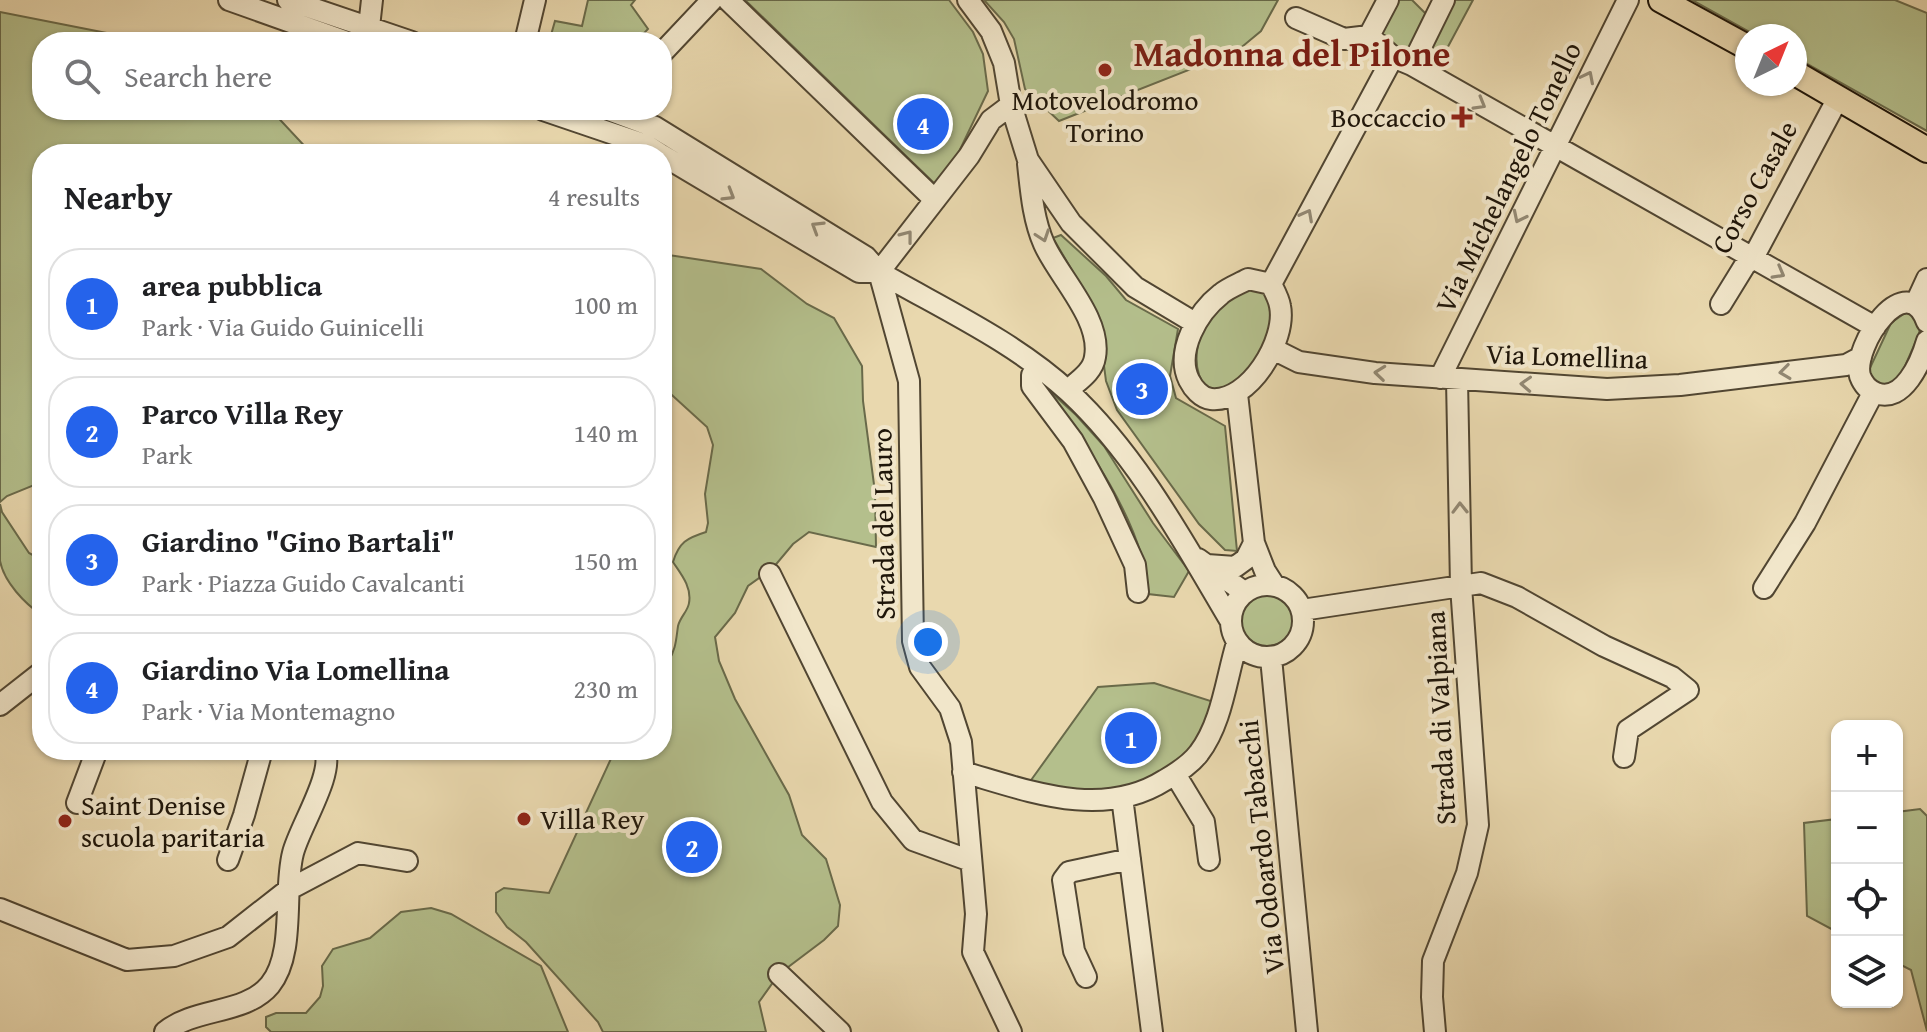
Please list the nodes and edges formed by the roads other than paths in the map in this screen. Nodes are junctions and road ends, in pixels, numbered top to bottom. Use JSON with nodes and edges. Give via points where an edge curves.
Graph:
{"nodes":[{"id":1,"x":229,"y":0,"type":"edge"},
{"id":2,"x":372,"y":0,"type":"edge"},
{"id":3,"x":535,"y":0,"type":"edge"},
{"id":4,"x":712,"y":0,"type":"edge"},
{"id":5,"x":728,"y":0,"type":"edge"},
{"id":6,"x":968,"y":0,"type":"edge"},
{"id":7,"x":1388,"y":0,"type":"edge"},
{"id":8,"x":1444,"y":0,"type":"edge"},
{"id":9,"x":1628,"y":0,"type":"edge"},
{"id":10,"x":1661,"y":0,"type":"edge"},
{"id":11,"x":294,"y":6,"type":"edge"},
{"id":12,"x":1296,"y":18,"type":"dead end"},
{"id":13,"x":369,"y":27,"type":"junction"},
{"id":14,"x":332,"y":32,"type":"edge"},
{"id":15,"x":383,"y":32,"type":"edge"},
{"id":16,"x":527,"y":32,"type":"edge"},
{"id":17,"x":1369,"y":36,"type":"junction"},
{"id":18,"x":1735,"y":40,"type":"edge"},
{"id":19,"x":672,"y":42,"type":"edge"},
{"id":20,"x":1403,"y":61,"type":"junction"},
{"id":21,"x":1807,"y":80,"type":"edge"},
{"id":22,"x":1838,"y":98,"type":"junction"},
{"id":23,"x":1011,"y":105,"type":"junction"},
{"id":24,"x":572,"y":120,"type":"edge"},
{"id":25,"x":636,"y":120,"type":"edge"},
{"id":26,"x":643,"y":144,"type":"edge"},
{"id":27,"x":1553,"y":147,"type":"junction"},
{"id":28,"x":1927,"y":150,"type":"edge"},
{"id":29,"x":1028,"y":160,"type":"junction"},
{"id":30,"x":672,"y":161,"type":"edge"},
{"id":31,"x":935,"y":200,"type":"junction"},
{"id":32,"x":1753,"y":258,"type":"junction"},
{"id":33,"x":879,"y":272,"type":"junction"},
{"id":34,"x":1927,"y":279,"type":"edge"},
{"id":35,"x":1271,"y":284,"type":"junction"},
{"id":36,"x":1721,"y":304,"type":"dead end"},
{"id":37,"x":1921,"y":313,"type":"edge"},
{"id":38,"x":1195,"y":323,"type":"junction"},
{"id":39,"x":1875,"y":327,"type":"junction"},
{"id":40,"x":1926,"y":348,"type":"edge"},
{"id":41,"x":1273,"y":349,"type":"junction"},
{"id":42,"x":1861,"y":357,"type":"junction"},
{"id":43,"x":1037,"y":367,"type":"junction"},
{"id":44,"x":1448,"y":379,"type":"junction"},
{"id":45,"x":1068,"y":390,"type":"junction"},
{"id":46,"x":1873,"y":393,"type":"junction"},
{"id":47,"x":1237,"y":394,"type":"junction"},
{"id":48,"x":1255,"y":547,"type":"junction"},
{"id":49,"x":1199,"y":560,"type":"junction"},
{"id":50,"x":770,"y":574,"type":"dead end"},
{"id":51,"x":1461,"y":586,"type":"junction"},
{"id":52,"x":1257,"y":588,"type":"junction"},
{"id":53,"x":1764,"y":588,"type":"dead end"},
{"id":54,"x":1138,"y":592,"type":"dead end"},
{"id":55,"x":1302,"y":610,"type":"junction"},
{"id":56,"x":1230,"y":620,"type":"junction"},
{"id":57,"x":1237,"y":643,"type":"junction"},
{"id":58,"x":1271,"y":658,"type":"junction"},
{"id":59,"x":32,"y":680,"type":"edge"},
{"id":60,"x":0,"y":705,"type":"edge"},
{"id":61,"x":1624,"y":757,"type":"dead end"},
{"id":62,"x":93,"y":760,"type":"edge"},
{"id":63,"x":259,"y":760,"type":"edge"},
{"id":64,"x":326,"y":760,"type":"edge"},
{"id":65,"x":963,"y":772,"type":"junction"},
{"id":66,"x":1175,"y":774,"type":"junction"},
{"id":67,"x":1122,"y":797,"type":"junction"},
{"id":68,"x":77,"y":803,"type":"dead end"},
{"id":69,"x":1130,"y":859,"type":"junction"},
{"id":70,"x":228,"y":860,"type":"dead end"},
{"id":71,"x":1209,"y":860,"type":"dead end"},
{"id":72,"x":407,"y":861,"type":"dead end"},
{"id":73,"x":971,"y":861,"type":"junction"},
{"id":74,"x":288,"y":890,"type":"junction"},
{"id":75,"x":0,"y":909,"type":"edge"},
{"id":76,"x":779,"y":974,"type":"dead end"},
{"id":77,"x":1086,"y":977,"type":"dead end"},
{"id":78,"x":839,"y":1031,"type":"edge"},
{"id":79,"x":165,"y":1032,"type":"edge"},
{"id":80,"x":1011,"y":1032,"type":"edge"},
{"id":81,"x":1152,"y":1032,"type":"edge"},
{"id":82,"x":1307,"y":1032,"type":"edge"},
{"id":83,"x":1435,"y":1032,"type":"edge"}],
"edges":[{"from":1,"to":11,"type":"street"},
{"from":2,"to":13,"type":"street"},
{"from":3,"to":16,"type":"street"},
{"from":4,"to":19,"type":"street"},
{"from":5,"to":31,"type":"street"},
{"from":6,"to":23,"type":"street","via":[[991,31],[1004,63]]},
{"from":7,"to":17,"type":"street"},
{"from":8,"to":20,"type":"street"},
{"from":27,"to":9,"type":"street","name":"Via Michelangelo Tonello","one_way":true},
{"from":10,"to":18,"type":"main road"},
{"from":11,"to":13,"type":"street"},
{"from":11,"to":14,"type":"street"},
{"from":12,"to":17,"type":"street","via":[[1344,39]]},
{"from":13,"to":15,"type":"street"},
{"from":17,"to":20,"type":"street"},
{"from":20,"to":27,"type":"street","one_way":true},
{"from":35,"to":20,"type":"street","one_way":true},
{"from":21,"to":22,"type":"main road"},
{"from":22,"to":28,"type":"main road"},
{"from":22,"to":32,"type":"street","name":"Corso Casale"},
{"from":23,"to":29,"type":"street"},
{"from":23,"to":31,"type":"street","via":[[991,120]]},
{"from":24,"to":26,"type":"street"},
{"from":33,"to":25,"type":"street","one_way":true,"via":[[866,257]]},
{"from":27,"to":32,"type":"street"},
{"from":27,"to":44,"type":"street","name":"Via Michelangelo Tonello","one_way":true},
{"from":29,"to":38,"type":"street","via":[[1071,223],[1135,287]]},
{"from":29,"to":45,"type":"street","one_way":true,"via":[[1031,200],[1044,244],[1091,326],[1095,356],[1088,372]]},
{"from":30,"to":33,"type":"street","one_way":true,"via":[[859,272]]},
{"from":33,"to":31,"type":"street","one_way":true},
{"from":32,"to":36,"type":"street","name":"Corso Casale"},
{"from":32,"to":39,"type":"street","one_way":true},
{"from":33,"to":43,"type":"street"},
{"from":33,"to":65,"type":"street","name":"Strada del Lauro","via":[[909,381],[913,641],[920,667],[950,708],[961,742]]},
{"from":34,"to":37,"type":"street"},
{"from":35,"to":38,"type":"street","via":[[1248,279],[1221,294]]},
{"from":35,"to":41,"type":"street","via":[[1281,307]]},
{"from":37,"to":39,"type":"street","via":[[1902,302],[1889,308]]},
{"from":38,"to":47,"type":"street","via":[[1185,371],[1193,388],[1207,399]]},
{"from":39,"to":42,"type":"street"},
{"from":40,"to":46,"type":"street","via":[[1898,392]]},
{"from":44,"to":41,"type":"street","name":"Via Lomellina","one_way":true,"via":[[1299,362]]},
{"from":41,"to":47,"type":"street"},
{"from":42,"to":44,"type":"street","name":"Via Lomellina","one_way":true,"via":[[1846,365],[1636,388]]},
{"from":42,"to":46,"type":"street","via":[[1862,383]]},
{"from":43,"to":45,"type":"street"},
{"from":43,"to":54,"type":"street","via":[[1032,386],[1073,441],[1104,498],[1135,565]]},
{"from":51,"to":44,"type":"street","name":"Via Michelangelo Tonello","one_way":true},
{"from":45,"to":49,"type":"street","via":[[1133,465]]},
{"from":46,"to":53,"type":"street","via":[[1805,523]]},
{"from":47,"to":48,"type":"street"},
{"from":48,"to":49,"type":"street","via":[[1235,567]]},
{"from":48,"to":52,"type":"street"},
{"from":49,"to":52,"type":"street"},
{"from":49,"to":56,"type":"street"},
{"from":50,"to":73,"type":"street","via":[[882,802],[913,840]]},
{"from":51,"to":55,"type":"street"},
{"from":51,"to":61,"type":"street","via":[[1481,583],[1517,597],[1688,690],[1628,730]]},
{"from":51,"to":83,"type":"street","name":"Strada di Valpiana","via":[[1478,825],[1467,873],[1433,961]]},
{"from":52,"to":55,"type":"street","via":[[1288,591]]},
{"from":52,"to":56,"type":"street","via":[[1232,609]]},
{"from":55,"to":58,"type":"street","via":[[1297,641]]},
{"from":56,"to":57,"type":"street"},
{"from":57,"to":58,"type":"street","via":[[1252,655]]},
{"from":57,"to":66,"type":"street","via":[[1212,730],[1199,753]]},
{"from":58,"to":82,"type":"street","name":"Via Odoardo Tabacchi"},
{"from":59,"to":60,"type":"street"},
{"from":62,"to":68,"type":"street"},
{"from":63,"to":70,"type":"street"},
{"from":64,"to":74,"type":"street","via":[[293,853]]},
{"from":65,"to":67,"type":"street","via":[[1067,799],[1102,802]]},
{"from":65,"to":73,"type":"street","name":"Strada del Lauro"},
{"from":66,"to":67,"type":"street","via":[[1146,792]]},
{"from":66,"to":71,"type":"street","via":[[1204,822]]},
{"from":67,"to":69,"type":"street"},
{"from":69,"to":77,"type":"street","via":[[1069,872],[1063,880],[1074,951]]},
{"from":69,"to":81,"type":"street"},
{"from":72,"to":74,"type":"street","via":[[358,853]]},
{"from":73,"to":80,"type":"street","name":"Strada del Lauro","via":[[973,952]]},
{"from":74,"to":75,"type":"street","via":[[228,937],[174,956],[127,960]]},
{"from":74,"to":79,"type":"street","via":[[281,962],[269,986],[245,1002],[185,1020]]},
{"from":76,"to":78,"type":"street"}]}
